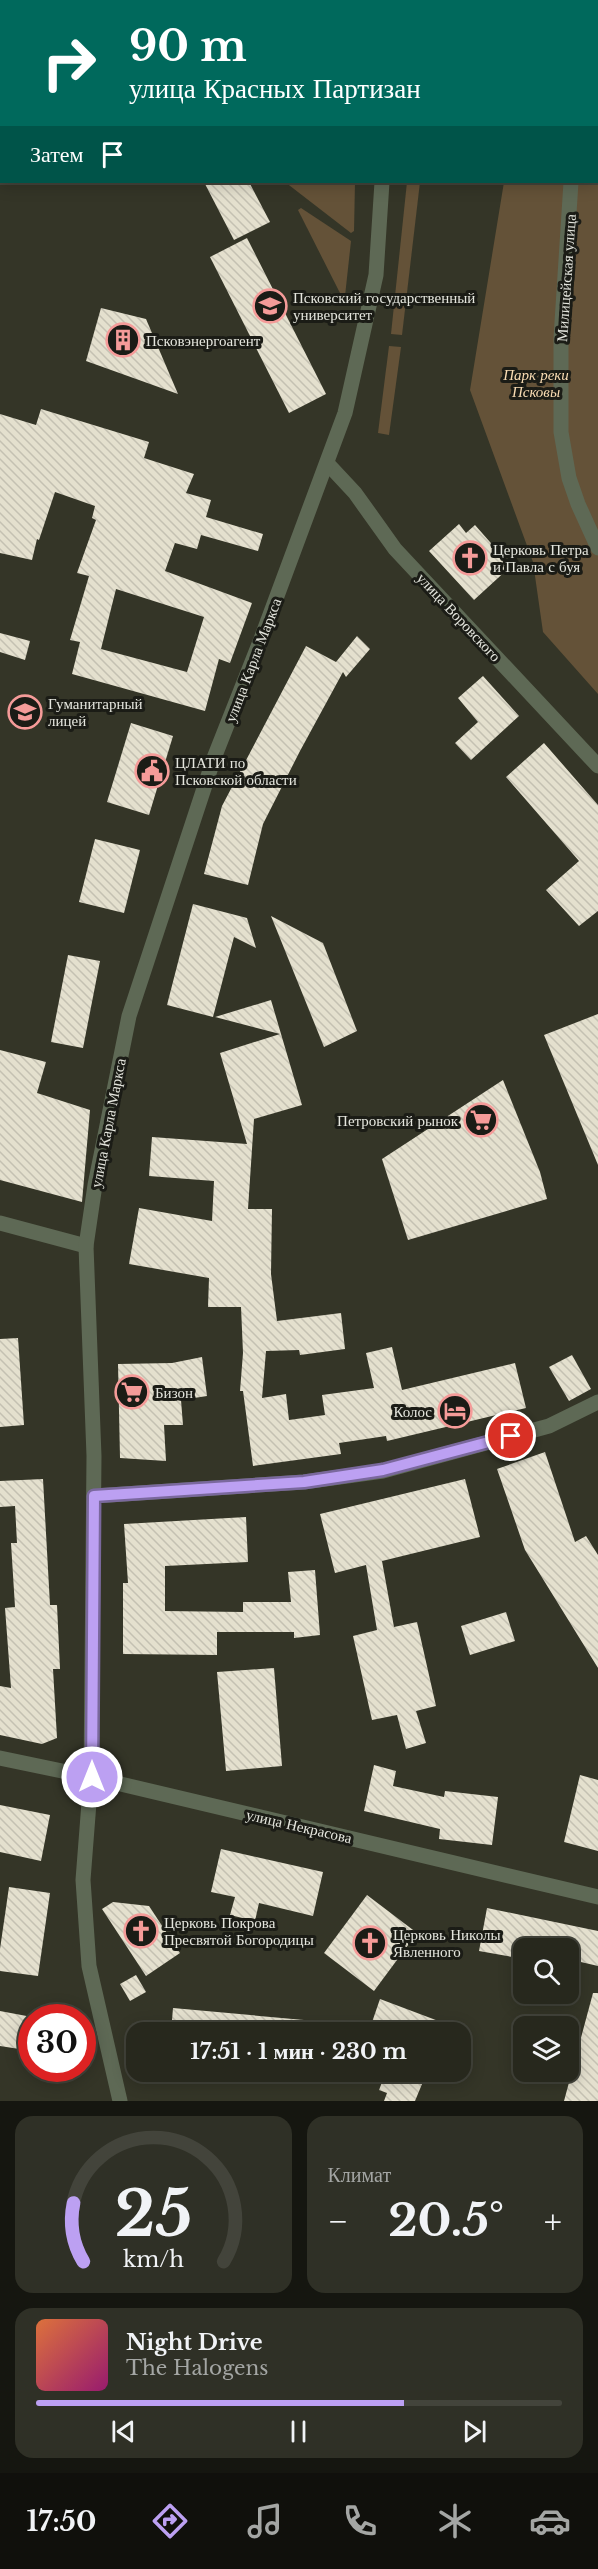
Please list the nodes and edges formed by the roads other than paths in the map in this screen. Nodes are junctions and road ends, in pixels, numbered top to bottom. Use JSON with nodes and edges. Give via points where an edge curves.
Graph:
{"nodes":[{"id":1,"x":382,"y":183,"type":"edge"},
{"id":2,"x":571,"y":183,"type":"edge"},
{"id":3,"x":327,"y":463,"type":"junction"},
{"id":4,"x":598,"y":548,"type":"edge"},
{"id":5,"x":598,"y":766,"type":"edge"},
{"id":6,"x":0,"y":1223,"type":"edge"},
{"id":7,"x":86,"y":1246,"type":"junction"},
{"id":8,"x":598,"y":1402,"type":"edge"},
{"id":9,"x":94,"y":1496,"type":"junction"},
{"id":10,"x":0,"y":1758,"type":"edge"},
{"id":11,"x":92,"y":1777,"type":"junction"},
{"id":12,"x":598,"y":1897,"type":"edge"},
{"id":13,"x":120,"y":2101,"type":"edge"}],
"edges":[{"from":1,"to":3,"type":"street","name":"улица Карла Маркса","via":[[376,275],[345,413]]},
{"from":2,"to":4,"type":"street","name":"Милицейская улица","via":[[561,338],[561,432],[569,478]]},
{"from":3,"to":5,"type":"street","name":"улица Воровского","via":[[355,493],[395,549]]},
{"from":3,"to":7,"type":"street","name":"улица Карла Маркса","via":[[214,758],[129,1016]]},
{"from":6,"to":7,"type":"street"},
{"from":7,"to":9,"type":"street","name":"улица Карла Маркса"},
{"from":8,"to":9,"type":"street","via":[[549,1426],[383,1470],[304,1482]]},
{"from":9,"to":11,"type":"street","name":"улица Карла Маркса"},
{"from":10,"to":11,"type":"street","name":"улица Некрасова"},
{"from":11,"to":12,"type":"street","name":"улица Некрасова"},
{"from":11,"to":13,"type":"street","name":"улица Карла Маркса","via":[[83,1880],[86,1937]]}]}
